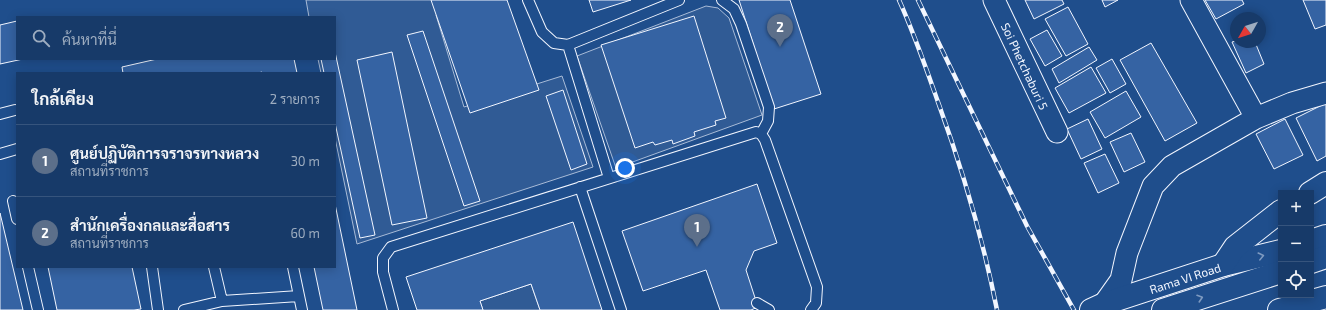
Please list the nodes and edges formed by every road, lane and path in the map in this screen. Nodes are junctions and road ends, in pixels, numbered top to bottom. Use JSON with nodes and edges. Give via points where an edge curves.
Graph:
{"nodes":[{"id":1,"x":528,"y":0,"type":"edge"},
{"id":2,"x":680,"y":0,"type":"edge"},
{"id":3,"x":722,"y":0,"type":"edge"},
{"id":4,"x":994,"y":0,"type":"edge"},
{"id":5,"x":1191,"y":0,"type":"edge"},
{"id":6,"x":568,"y":45,"type":"junction"},
{"id":7,"x":1326,"y":93,"type":"edge"},
{"id":8,"x":16,"y":110,"type":"dead end"},
{"id":9,"x":0,"y":114,"type":"edge"},
{"id":10,"x":1256,"y":118,"type":"junction"},
{"id":11,"x":1057,"y":132,"type":"dead end"},
{"id":12,"x":761,"y":134,"type":"junction"},
{"id":13,"x":16,"y":149,"type":"edge"},
{"id":14,"x":0,"y":154,"type":"edge"},
{"id":15,"x":609,"y":178,"type":"junction"},
{"id":16,"x":1326,"y":183,"type":"edge"},
{"id":17,"x":580,"y":187,"type":"junction"},
{"id":18,"x":1314,"y":190,"type":"edge"},
{"id":19,"x":13,"y":201,"type":"dead end"},
{"id":20,"x":1278,"y":213,"type":"edge"},
{"id":21,"x":16,"y":214,"type":"edge"},
{"id":22,"x":1326,"y":236,"type":"edge"},
{"id":23,"x":1314,"y":240,"type":"edge"},
{"id":24,"x":1278,"y":252,"type":"edge"},
{"id":25,"x":1326,"y":257,"type":"edge"},
{"id":26,"x":1314,"y":261,"type":"edge"},
{"id":27,"x":1223,"y":265,"type":"junction"},
{"id":28,"x":28,"y":268,"type":"edge"},
{"id":29,"x":152,"y":268,"type":"edge"},
{"id":30,"x":214,"y":268,"type":"edge"},
{"id":31,"x":294,"y":268,"type":"edge"},
{"id":32,"x":1278,"y":273,"type":"edge"},
{"id":33,"x":299,"y":296,"type":"junction"},
{"id":34,"x":1326,"y":297,"type":"edge"},
{"id":35,"x":222,"y":301,"type":"junction"},
{"id":36,"x":757,"y":303,"type":"dead end"},
{"id":37,"x":1097,"y":307,"type":"edge"},
{"id":38,"x":38,"y":310,"type":"edge"},
{"id":39,"x":158,"y":310,"type":"edge"},
{"id":40,"x":184,"y":310,"type":"edge"},
{"id":41,"x":302,"y":310,"type":"edge"},
{"id":42,"x":393,"y":310,"type":"edge"},
{"id":43,"x":620,"y":310,"type":"edge"},
{"id":44,"x":769,"y":310,"type":"edge"},
{"id":45,"x":811,"y":310,"type":"edge"},
{"id":46,"x":1163,"y":310,"type":"edge"},
{"id":47,"x":1279,"y":310,"type":"edge"}],
"edges":[{"from":1,"to":6,"type":"lane","via":[[542,32],[554,43]]},
{"from":2,"to":6,"type":"lane"},
{"from":3,"to":12,"type":"lane","via":[[734,9],[741,24],[768,108],[768,121]]},
{"from":4,"to":11,"type":"street","name":"Soi Phetchaburi 5"},
{"from":5,"to":10,"type":"street"},
{"from":6,"to":15,"type":"lane"},
{"from":7,"to":10,"type":"street","via":[[1292,103]]},
{"from":8,"to":9,"type":"lane"},
{"from":10,"to":37,"type":"street","via":[[1172,166],[1153,186],[1128,253],[1121,280]]},
{"from":12,"to":15,"type":"lane","via":[[756,132]]},
{"from":12,"to":45,"type":"lane","via":[[817,287],[816,303]]},
{"from":13,"to":14,"type":"lane"},
{"from":15,"to":17,"type":"lane"},
{"from":16,"to":18,"type":"main road"},
{"from":17,"to":42,"type":"lane","via":[[391,247],[383,258],[383,272]]},
{"from":17,"to":43,"type":"lane"},
{"from":19,"to":21,"type":"lane"},
{"from":20,"to":27,"type":"main road","via":[[1235,247]]},
{"from":22,"to":23,"type":"main road"},
{"from":27,"to":24,"type":"main road","name":"Rama VI Road","one_way":true},
{"from":25,"to":26,"type":"main road"},
{"from":27,"to":37,"type":"main road","name":"Rama VI Road"},
{"from":28,"to":38,"type":"lane"},
{"from":29,"to":39,"type":"lane"},
{"from":30,"to":35,"type":"lane"},
{"from":31,"to":33,"type":"lane"},
{"from":46,"to":32,"type":"main road","one_way":true},
{"from":33,"to":35,"type":"lane"},
{"from":33,"to":41,"type":"lane"},
{"from":34,"to":47,"type":"main road"},
{"from":35,"to":40,"type":"lane"},
{"from":36,"to":44,"type":"lane"}]}
